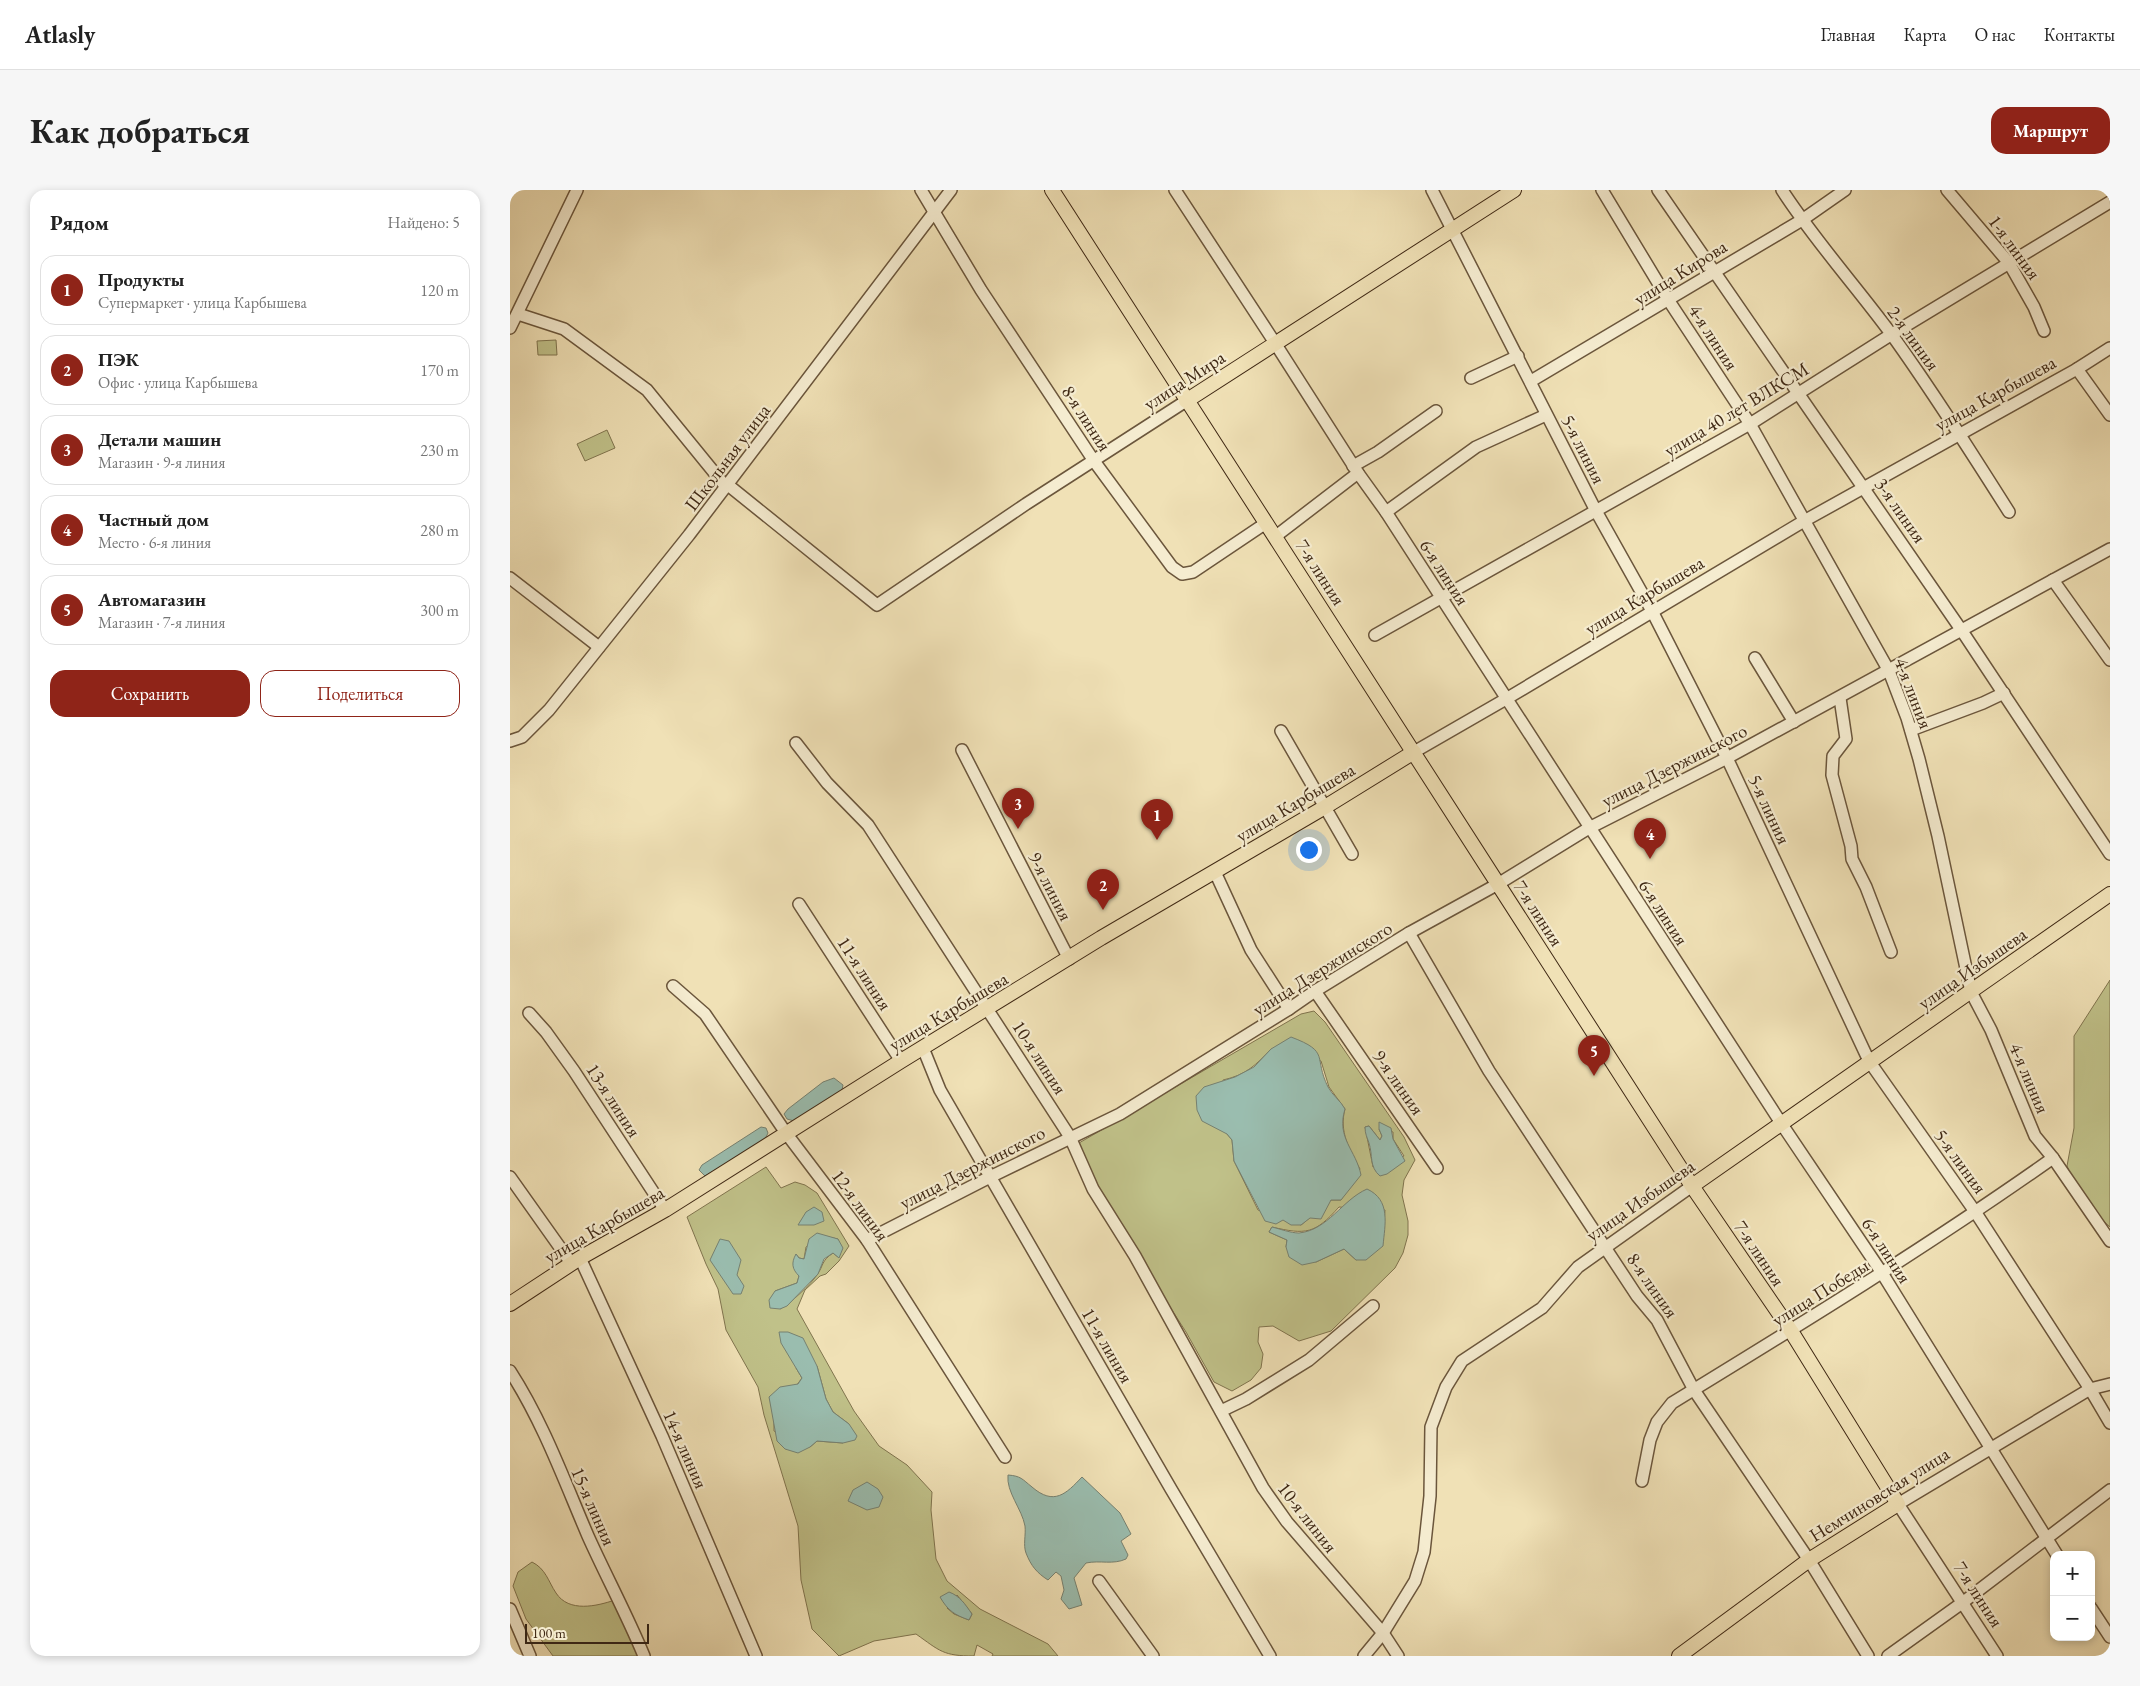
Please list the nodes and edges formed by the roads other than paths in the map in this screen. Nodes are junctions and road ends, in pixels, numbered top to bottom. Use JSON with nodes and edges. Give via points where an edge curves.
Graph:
{"nodes":[{"id":1,"x":577,"y":190,"type":"edge"},
{"id":2,"x":921,"y":190,"type":"edge"},
{"id":3,"x":951,"y":190,"type":"edge"},
{"id":4,"x":1052,"y":190,"type":"edge"},
{"id":5,"x":1174,"y":190,"type":"edge"},
{"id":6,"x":1432,"y":190,"type":"edge"},
{"id":7,"x":1514,"y":190,"type":"edge"},
{"id":8,"x":1602,"y":190,"type":"edge"},
{"id":9,"x":1658,"y":190,"type":"edge"},
{"id":10,"x":1782,"y":190,"type":"edge"},
{"id":11,"x":1845,"y":190,"type":"edge"},
{"id":12,"x":1947,"y":190,"type":"edge"},
{"id":13,"x":2110,"y":202,"type":"edge"},
{"id":14,"x":934,"y":211,"type":"junction"},
{"id":15,"x":1802,"y":220,"type":"junction"},
{"id":16,"x":1452,"y":228,"type":"junction"},
{"id":17,"x":2009,"y":263,"type":"junction"},
{"id":18,"x":1714,"y":271,"type":"junction"},
{"id":19,"x":1669,"y":301,"type":"junction"},
{"id":20,"x":518,"y":314,"type":"junction"},
{"id":21,"x":510,"y":328,"type":"edge"},
{"id":22,"x":2044,"y":330,"type":"dead end"},
{"id":23,"x":1892,"y":334,"type":"junction"},
{"id":24,"x":1275,"y":343,"type":"junction"},
{"id":25,"x":2110,"y":348,"type":"edge"},
{"id":26,"x":1518,"y":356,"type":"junction"},
{"id":27,"x":2077,"y":368,"type":"junction"},
{"id":28,"x":1471,"y":378,"type":"dead end"},
{"id":29,"x":1531,"y":381,"type":"junction"},
{"id":30,"x":1799,"y":392,"type":"junction"},
{"id":31,"x":1186,"y":401,"type":"junction"},
{"id":32,"x":1436,"y":411,"type":"dead end"},
{"id":33,"x":1546,"y":415,"type":"junction"},
{"id":34,"x":2110,"y":415,"type":"edge"},
{"id":35,"x":1750,"y":424,"type":"junction"},
{"id":36,"x":1960,"y":434,"type":"junction"},
{"id":37,"x":1094,"y":461,"type":"junction"},
{"id":38,"x":1355,"y":469,"type":"junction"},
{"id":39,"x":727,"y":486,"type":"junction"},
{"id":40,"x":1864,"y":488,"type":"junction"},
{"id":41,"x":1596,"y":511,"type":"junction"},
{"id":42,"x":1386,"y":512,"type":"junction"},
{"id":43,"x":2009,"y":512,"type":"dead end"},
{"id":44,"x":1804,"y":522,"type":"junction"},
{"id":45,"x":1266,"y":523,"type":"junction"},
{"id":46,"x":1276,"y":536,"type":"junction"},
{"id":47,"x":2110,"y":549,"type":"edge"},
{"id":48,"x":510,"y":578,"type":"edge"},
{"id":49,"x":2053,"y":580,"type":"junction"},
{"id":50,"x":1441,"y":598,"type":"junction"},
{"id":51,"x":1652,"y":611,"type":"junction"},
{"id":52,"x":1962,"y":631,"type":"junction"},
{"id":53,"x":1375,"y":635,"type":"dead end"},
{"id":54,"x":600,"y":646,"type":"junction"},
{"id":55,"x":1755,"y":658,"type":"dead end"},
{"id":56,"x":2110,"y":660,"type":"edge"},
{"id":57,"x":1889,"y":671,"type":"junction"},
{"id":58,"x":2004,"y":693,"type":"junction"},
{"id":59,"x":1840,"y":698,"type":"junction"},
{"id":60,"x":1506,"y":699,"type":"junction"},
{"id":61,"x":1794,"y":722,"type":"junction"},
{"id":62,"x":1911,"y":730,"type":"junction"},
{"id":63,"x":1281,"y":731,"type":"dead end"},
{"id":64,"x":510,"y":741,"type":"edge"},
{"id":65,"x":796,"y":743,"type":"dead end"},
{"id":66,"x":962,"y":750,"type":"dead end"},
{"id":67,"x":1414,"y":752,"type":"junction"},
{"id":68,"x":1727,"y":758,"type":"junction"},
{"id":69,"x":1325,"y":807,"type":"junction"},
{"id":70,"x":1589,"y":828,"type":"junction"},
{"id":71,"x":1352,"y":854,"type":"dead end"},
{"id":72,"x":2110,"y":854,"type":"edge"},
{"id":73,"x":1215,"y":872,"type":"junction"},
{"id":74,"x":1498,"y":884,"type":"junction"},
{"id":75,"x":2110,"y":894,"type":"edge"},
{"id":76,"x":799,"y":904,"type":"dead end"},
{"id":77,"x":1410,"y":934,"type":"junction"},
{"id":78,"x":1891,"y":952,"type":"dead end"},
{"id":79,"x":1069,"y":959,"type":"junction"},
{"id":80,"x":674,"y":986,"type":"dead end"},
{"id":81,"x":1315,"y":990,"type":"junction"},
{"id":82,"x":1971,"y":992,"type":"junction"},
{"id":83,"x":988,"y":1008,"type":"junction"},
{"id":84,"x":1289,"y":1009,"type":"junction"},
{"id":85,"x":529,"y":1013,"type":"dead end"},
{"id":86,"x":923,"y":1048,"type":"junction"},
{"id":87,"x":901,"y":1061,"type":"junction"},
{"id":88,"x":1868,"y":1061,"type":"junction"},
{"id":89,"x":1781,"y":1123,"type":"junction"},
{"id":90,"x":786,"y":1133,"type":"junction"},
{"id":91,"x":1070,"y":1137,"type":"junction"},
{"id":92,"x":2053,"y":1158,"type":"junction"},
{"id":93,"x":1437,"y":1168,"type":"dead end"},
{"id":94,"x":990,"y":1176,"type":"junction"},
{"id":95,"x":510,"y":1177,"type":"edge"},
{"id":96,"x":1692,"y":1186,"type":"junction"},
{"id":97,"x":665,"y":1210,"type":"junction"},
{"id":98,"x":1976,"y":1212,"type":"junction"},
{"id":99,"x":867,"y":1240,"type":"junction"},
{"id":100,"x":2110,"y":1241,"type":"edge"},
{"id":101,"x":1605,"y":1247,"type":"junction"},
{"id":102,"x":575,"y":1260,"type":"junction"},
{"id":103,"x":1882,"y":1274,"type":"junction"},
{"id":104,"x":510,"y":1304,"type":"edge"},
{"id":105,"x":1373,"y":1306,"type":"dead end"},
{"id":106,"x":1791,"y":1331,"type":"junction"},
{"id":107,"x":510,"y":1371,"type":"edge"},
{"id":108,"x":2110,"y":1384,"type":"edge"},
{"id":109,"x":2090,"y":1389,"type":"junction"},
{"id":110,"x":1694,"y":1390,"type":"junction"},
{"id":111,"x":1221,"y":1411,"type":"junction"},
{"id":112,"x":2110,"y":1423,"type":"edge"},
{"id":113,"x":1991,"y":1448,"type":"junction"},
{"id":114,"x":1005,"y":1457,"type":"dead end"},
{"id":115,"x":1642,"y":1481,"type":"dead end"},
{"id":116,"x":2110,"y":1490,"type":"edge"},
{"id":117,"x":1898,"y":1504,"type":"junction"},
{"id":118,"x":2047,"y":1539,"type":"junction"},
{"id":119,"x":2054,"y":1551,"type":"edge"},
{"id":120,"x":1809,"y":1560,"type":"junction"},
{"id":121,"x":1099,"y":1581,"type":"dead end"},
{"id":122,"x":1962,"y":1603,"type":"junction"},
{"id":123,"x":510,"y":1608,"type":"edge"},
{"id":124,"x":2095,"y":1614,"type":"edge"},
{"id":125,"x":1383,"y":1633,"type":"junction"},
{"id":126,"x":2110,"y":1636,"type":"edge"},
{"id":127,"x":530,"y":1656,"type":"edge"},
{"id":128,"x":644,"y":1656,"type":"edge"},
{"id":129,"x":756,"y":1656,"type":"edge"},
{"id":130,"x":1153,"y":1656,"type":"edge"},
{"id":131,"x":1270,"y":1656,"type":"edge"},
{"id":132,"x":1364,"y":1656,"type":"edge"},
{"id":133,"x":1398,"y":1656,"type":"edge"},
{"id":134,"x":1679,"y":1656,"type":"edge"},
{"id":135,"x":1868,"y":1656,"type":"edge"},
{"id":136,"x":1888,"y":1656,"type":"edge"},
{"id":137,"x":1997,"y":1656,"type":"edge"}],
"edges":[{"from":1,"to":20,"type":"street"},
{"from":2,"to":14,"type":"street","name":"8-я линия"},
{"from":3,"to":14,"type":"street","name":"Школьная улица"},
{"from":4,"to":31,"type":"main road","name":"7-я линия"},
{"from":5,"to":24,"type":"street","name":"6-я линия"},
{"from":6,"to":16,"type":"street","name":"5-я линия"},
{"from":7,"to":16,"type":"main road","name":"улица Мира"},
{"from":8,"to":19,"type":"street","name":"4-я линия"},
{"from":9,"to":18,"type":"street","name":"3-я линия"},
{"from":10,"to":15,"type":"street","name":"2-я линия"},
{"from":11,"to":15,"type":"street","name":"улица Кирова"},
{"from":12,"to":17,"type":"street","name":"1-я линия"},
{"from":13,"to":17,"type":"street","name":"улица 40 лет ВЛКСМ"},
{"from":14,"to":37,"type":"street","name":"8-я линия","via":[[981,290]]},
{"from":14,"to":39,"type":"street","name":"Школьная улица"},
{"from":15,"to":18,"type":"street","name":"улица Кирова"},
{"from":15,"to":23,"type":"street","name":"2-я линия"},
{"from":16,"to":24,"type":"main road","name":"улица Мира"},
{"from":16,"to":26,"type":"street","name":"5-я линия"},
{"from":17,"to":22,"type":"street","name":"1-я линия"},
{"from":17,"to":23,"type":"street","name":"улица 40 лет ВЛКСМ"},
{"from":18,"to":19,"type":"street","name":"улица Кирова"},
{"from":18,"to":30,"type":"street","name":"3-я линия"},
{"from":19,"to":29,"type":"street","name":"улица Кирова"},
{"from":19,"to":35,"type":"street","name":"4-я линия"},
{"from":20,"to":21,"type":"street"},
{"from":20,"to":39,"type":"street","via":[[564,329],[647,390]]},
{"from":23,"to":30,"type":"street","name":"улица 40 лет ВЛКСМ"},
{"from":23,"to":36,"type":"street","name":"2-я линия"},
{"from":24,"to":31,"type":"main road","name":"улица Мира"},
{"from":24,"to":38,"type":"street","name":"6-я линия"},
{"from":25,"to":27,"type":"street","name":"улица Карбышева"},
{"from":26,"to":28,"type":"street"},
{"from":26,"to":29,"type":"street","name":"5-я линия"},
{"from":27,"to":34,"type":"street"},
{"from":27,"to":36,"type":"street","name":"улица Карбышева"},
{"from":29,"to":33,"type":"street","name":"5-я линия"},
{"from":30,"to":35,"type":"street","name":"улица 40 лет ВЛКСМ"},
{"from":30,"to":40,"type":"street","name":"3-я линия"},
{"from":31,"to":37,"type":"street","name":"улица Мира"},
{"from":31,"to":45,"type":"main road","name":"7-я линия"},
{"from":32,"to":38,"type":"street"},
{"from":33,"to":41,"type":"street","name":"5-я линия"},
{"from":33,"to":42,"type":"street","via":[[1476,447]]},
{"from":35,"to":41,"type":"street","name":"улица 40 лет ВЛКСМ"},
{"from":35,"to":44,"type":"street","name":"4-я линия"},
{"from":36,"to":40,"type":"street","name":"улица Карбышева"},
{"from":36,"to":43,"type":"street","name":"2-я линия"},
{"from":37,"to":39,"type":"street","name":"улица Мира","via":[[877,605]]},
{"from":37,"to":45,"type":"street","name":"8-я линия","via":[[1172,567],[1182,574],[1193,572]]},
{"from":38,"to":42,"type":"street","name":"6-я линия"},
{"from":38,"to":46,"type":"street"},
{"from":39,"to":54,"type":"street","name":"Школьная улица"},
{"from":40,"to":44,"type":"street","name":"улица Карбышева"},
{"from":40,"to":52,"type":"street","name":"3-я линия"},
{"from":41,"to":50,"type":"street","name":"улица 40 лет ВЛКСМ"},
{"from":41,"to":51,"type":"street","name":"5-я линия"},
{"from":42,"to":50,"type":"street","name":"6-я линия"},
{"from":44,"to":51,"type":"street","name":"улица Карбышева"},
{"from":44,"to":57,"type":"street","name":"4-я линия"},
{"from":45,"to":46,"type":"main road","name":"7-я линия"},
{"from":46,"to":67,"type":"main road","name":"7-я линия"},
{"from":47,"to":49,"type":"street","name":"улица Дзержинского"},
{"from":48,"to":54,"type":"street"},
{"from":49,"to":52,"type":"street","name":"улица Дзержинского"},
{"from":49,"to":56,"type":"street"},
{"from":50,"to":53,"type":"street","name":"улица 40 лет ВЛКСМ"},
{"from":50,"to":60,"type":"street","name":"6-я линия"},
{"from":51,"to":60,"type":"street","name":"улица Карбышева"},
{"from":51,"to":68,"type":"street","name":"5-я линия"},
{"from":52,"to":57,"type":"street","name":"улица Дзержинского"},
{"from":52,"to":58,"type":"street","name":"3-я линия"},
{"from":54,"to":64,"type":"street","name":"Школьная улица","via":[[549,710],[522,737]]},
{"from":55,"to":61,"type":"street"},
{"from":57,"to":59,"type":"street","name":"улица Дзержинского"},
{"from":57,"to":62,"type":"street","name":"4-я линия"},
{"from":58,"to":62,"type":"street"},
{"from":58,"to":72,"type":"street","name":"3-я линия"},
{"from":59,"to":61,"type":"street","name":"улица Дзержинского"},
{"from":59,"to":78,"type":"street","via":[[1846,740],[1833,756],[1832,775],[1852,859]]},
{"from":60,"to":67,"type":"street","name":"улица Карбышева"},
{"from":60,"to":70,"type":"street","name":"6-я линия"},
{"from":61,"to":68,"type":"street","name":"улица Дзержинского"},
{"from":62,"to":82,"type":"street","name":"4-я линия","via":[[1938,836]]},
{"from":63,"to":69,"type":"street"},
{"from":65,"to":83,"type":"street","name":"10-я линия","via":[[827,783],[868,825]]},
{"from":66,"to":79,"type":"street","name":"9-я линия"},
{"from":67,"to":69,"type":"main road","name":"улица Карбышева"},
{"from":67,"to":74,"type":"main road","name":"7-я линия"},
{"from":68,"to":70,"type":"street","name":"улица Дзержинского"},
{"from":68,"to":88,"type":"street","name":"5-я линия"},
{"from":69,"to":71,"type":"street"},
{"from":69,"to":73,"type":"main road","name":"улица Карбышева"},
{"from":70,"to":74,"type":"street","name":"улица Дзержинского"},
{"from":70,"to":89,"type":"street","name":"6-я линия"},
{"from":73,"to":79,"type":"main road","name":"улица Карбышева"},
{"from":73,"to":84,"type":"street","via":[[1251,950]]},
{"from":74,"to":77,"type":"street","name":"улица Дзержинского"},
{"from":74,"to":96,"type":"main road","name":"7-я линия"},
{"from":75,"to":82,"type":"main road","name":"улица Избышева"},
{"from":76,"to":87,"type":"street","name":"11-я линия"},
{"from":77,"to":81,"type":"street","name":"улица Дзержинского"},
{"from":77,"to":101,"type":"street","name":"8-я линия","via":[[1489,1071]]},
{"from":79,"to":83,"type":"main road","name":"улица Карбышева"},
{"from":80,"to":90,"type":"street","name":"12-я линия","via":[[705,1014]]},
{"from":81,"to":84,"type":"street","name":"улица Дзержинского"},
{"from":81,"to":93,"type":"street","name":"9-я линия"},
{"from":82,"to":88,"type":"main road","name":"улица Избышева"},
{"from":82,"to":92,"type":"street","name":"4-я линия","via":[[1991,1030],[2035,1136]]},
{"from":83,"to":86,"type":"main road","name":"улица Карбышева"},
{"from":83,"to":91,"type":"street","name":"10-я линия"},
{"from":84,"to":91,"type":"street","name":"улица Дзержинского","via":[[1120,1114]]},
{"from":85,"to":97,"type":"street","name":"13-я линия","via":[[574,1071]]},
{"from":86,"to":87,"type":"main road","name":"улица Карбышева"},
{"from":86,"to":94,"type":"street","name":"11-я линия","via":[[940,1090]]},
{"from":87,"to":90,"type":"main road","name":"улица Карбышева"},
{"from":88,"to":89,"type":"main road","name":"улица Избышева"},
{"from":88,"to":98,"type":"street","name":"5-я линия"},
{"from":89,"to":96,"type":"main road","name":"улица Избышева"},
{"from":89,"to":103,"type":"street","name":"6-я линия"},
{"from":90,"to":97,"type":"main road","name":"улица Карбышева"},
{"from":90,"to":99,"type":"street","name":"12-я линия"},
{"from":91,"to":94,"type":"street","name":"улица Дзержинского"},
{"from":91,"to":111,"type":"street","name":"10-я линия","via":[[1093,1189],[1135,1256]]},
{"from":92,"to":98,"type":"street","name":"улица Победы"},
{"from":92,"to":100,"type":"street","name":"4-я линия"},
{"from":94,"to":99,"type":"street","name":"улица Дзержинского"},
{"from":94,"to":131,"type":"street","name":"11-я линия"},
{"from":95,"to":102,"type":"street","name":"14-я линия"},
{"from":96,"to":101,"type":"street","name":"улица Избышева"},
{"from":96,"to":106,"type":"main road","name":"7-я линия"},
{"from":97,"to":102,"type":"main road","name":"улица Карбышева"},
{"from":98,"to":103,"type":"street","name":"улица Победы"},
{"from":98,"to":109,"type":"street","name":"5-я линия"},
{"from":99,"to":114,"type":"street","name":"12-я линия"},
{"from":101,"to":110,"type":"street","name":"8-я линия","via":[[1637,1296],[1658,1320]]},
{"from":101,"to":125,"type":"street","name":"улица Избышева","via":[[1578,1267],[1542,1308],[1462,1361],[1446,1386],[1431,1427],[1430,1496],[1424,1552],[1414,1582]]},
{"from":102,"to":104,"type":"main road","name":"улица Карбышева"},
{"from":102,"to":129,"type":"street","name":"14-я линия","via":[[662,1436]]},
{"from":103,"to":106,"type":"street","name":"улица Победы"},
{"from":103,"to":113,"type":"street","name":"6-я линия"},
{"from":105,"to":111,"type":"street","via":[[1309,1360]]},
{"from":106,"to":110,"type":"street","name":"улица Победы"},
{"from":106,"to":117,"type":"main road","name":"7-я линия"},
{"from":107,"to":128,"type":"street","name":"15-я линия","via":[[529,1400]]},
{"from":108,"to":109,"type":"street","name":"Немчиновская улица"},
{"from":109,"to":112,"type":"street","name":"5-я линия"},
{"from":109,"to":113,"type":"street","name":"Немчиновская улица"},
{"from":110,"to":115,"type":"street","name":"улица Победы","via":[[1672,1403],[1658,1422],[1650,1440]]},
{"from":110,"to":120,"type":"street","name":"8-я линия"},
{"from":111,"to":125,"type":"street","name":"10-я линия","via":[[1263,1488],[1287,1522]]},
{"from":113,"to":117,"type":"street","name":"Немчиновская улица"},
{"from":113,"to":118,"type":"street","name":"6-я линия"},
{"from":116,"to":118,"type":"street"},
{"from":117,"to":120,"type":"main road","name":"Немчиновская улица"},
{"from":117,"to":122,"type":"street","name":"7-я линия"},
{"from":118,"to":119,"type":"street","name":"6-я линия"},
{"from":118,"to":122,"type":"street"},
{"from":120,"to":134,"type":"main road","name":"Немчиновская улица"},
{"from":120,"to":135,"type":"street","name":"8-я линия"},
{"from":121,"to":130,"type":"street"},
{"from":122,"to":136,"type":"street"},
{"from":122,"to":137,"type":"street","name":"7-я линия"},
{"from":123,"to":127,"type":"street"},
{"from":124,"to":126,"type":"street"},
{"from":125,"to":132,"type":"street","name":"улица Избышева"},
{"from":125,"to":133,"type":"street","name":"10-я линия"}]}
